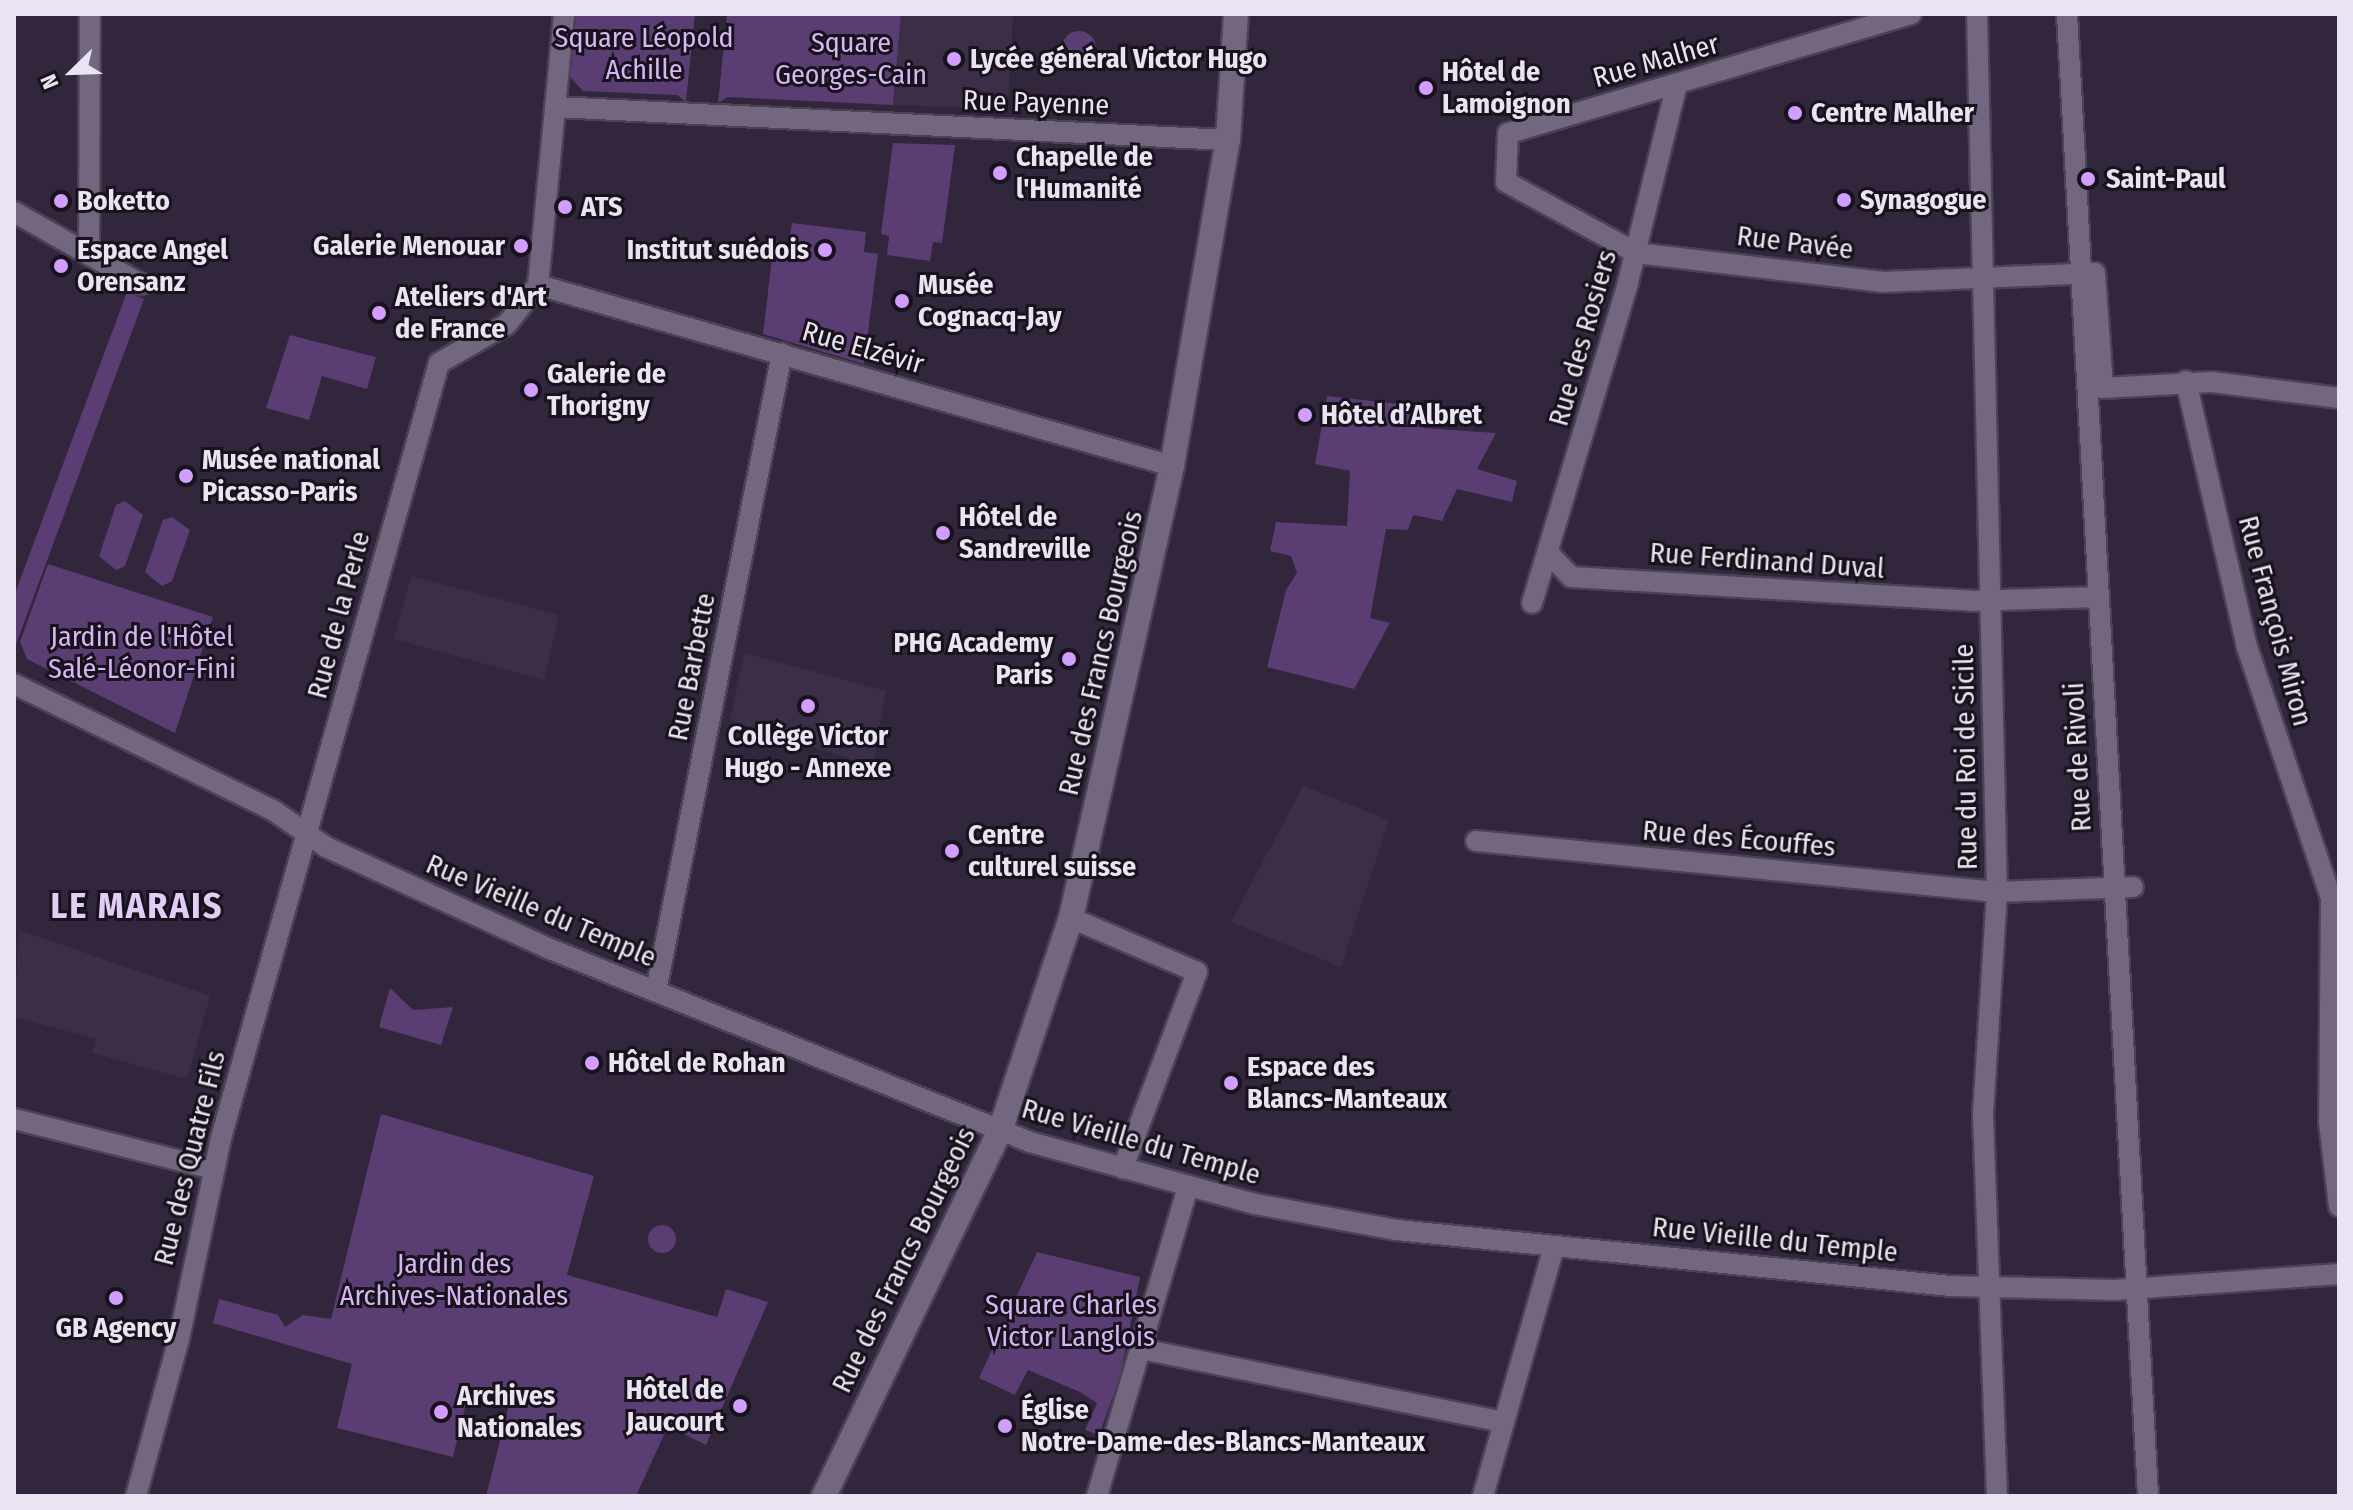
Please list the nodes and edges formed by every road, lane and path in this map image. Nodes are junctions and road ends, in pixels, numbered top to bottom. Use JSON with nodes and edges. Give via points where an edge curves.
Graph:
{"nodes":[{"id":1,"x":90,"y":14,"type":"edge"},
{"id":2,"x":564,"y":14,"type":"edge"},
{"id":3,"x":1236,"y":14,"type":"edge"},
{"id":4,"x":1911,"y":14,"type":"edge"},
{"id":5,"x":1977,"y":14,"type":"edge"},
{"id":6,"x":2067,"y":14,"type":"edge"},
{"id":7,"x":1677,"y":84,"type":"junction"},
{"id":8,"x":555,"y":107,"type":"junction"},
{"id":9,"x":1228,"y":140,"type":"junction"},
{"id":10,"x":1506,"y":182,"type":"joint"},
{"id":11,"x":14,"y":212,"type":"edge"},
{"id":12,"x":1636,"y":253,"type":"junction"},
{"id":13,"x":89,"y":255,"type":"junction"},
{"id":14,"x":2088,"y":274,"type":"junction"},
{"id":15,"x":1985,"y":279,"type":"junction"},
{"id":16,"x":141,"y":284,"type":"dead end"},
{"id":17,"x":538,"y":285,"type":"junction"},
{"id":18,"x":782,"y":353,"type":"junction"},
{"id":19,"x":2186,"y":381,"type":"junction"},
{"id":20,"x":2339,"y":398,"type":"edge"},
{"id":21,"x":1172,"y":466,"type":"junction"},
{"id":22,"x":1550,"y":555,"type":"junction"},
{"id":23,"x":2097,"y":597,"type":"junction"},
{"id":24,"x":1990,"y":601,"type":"junction"},
{"id":25,"x":1532,"y":603,"type":"dead end"},
{"id":26,"x":14,"y":684,"type":"edge"},
{"id":27,"x":307,"y":836,"type":"junction"},
{"id":28,"x":1476,"y":841,"type":"dead end"},
{"id":29,"x":2332,"y":872,"type":"edge"},
{"id":30,"x":2123,"y":888,"type":"junction"},
{"id":31,"x":1997,"y":892,"type":"junction"},
{"id":32,"x":1071,"y":918,"type":"junction"},
{"id":33,"x":656,"y":991,"type":"junction"},
{"id":34,"x":14,"y":1119,"type":"edge"},
{"id":35,"x":1000,"y":1131,"type":"junction"},
{"id":36,"x":1123,"y":1168,"type":"junction"},
{"id":37,"x":213,"y":1169,"type":"junction"},
{"id":38,"x":1188,"y":1186,"type":"junction"},
{"id":39,"x":2339,"y":1206,"type":"edge"},
{"id":40,"x":1554,"y":1247,"type":"junction"},
{"id":41,"x":2339,"y":1274,"type":"edge"},
{"id":42,"x":1991,"y":1287,"type":"junction"},
{"id":43,"x":2146,"y":1288,"type":"junction"},
{"id":44,"x":1141,"y":1349,"type":"junction"},
{"id":45,"x":1503,"y":1422,"type":"junction"},
{"id":46,"x":136,"y":1496,"type":"edge"},
{"id":47,"x":824,"y":1496,"type":"edge"},
{"id":48,"x":1097,"y":1496,"type":"edge"},
{"id":49,"x":1483,"y":1496,"type":"edge"},
{"id":50,"x":1997,"y":1496,"type":"edge"},
{"id":51,"x":2148,"y":1496,"type":"edge"}],
"edges":[{"from":1,"to":13,"type":"street"},
{"from":2,"to":8,"type":"street"},
{"from":3,"to":9,"type":"street","name":"Rue des Francs Bourgeois"},
{"from":4,"to":7,"type":"street","name":"Rue Malher"},
{"from":5,"to":15,"type":"street","name":"Rue du Roi de Sicile"},
{"from":6,"to":14,"type":"street","name":"Rue de Rivoli"},
{"from":7,"to":10,"type":"street","name":"Rue Malher","via":[[1508,133]]},
{"from":7,"to":12,"type":"street","name":"Rue des Rosiers"},
{"from":8,"to":9,"type":"street","name":"Rue Payenne"},
{"from":8,"to":17,"type":"street"},
{"from":9,"to":21,"type":"street","name":"Rue des Francs Bourgeois"},
{"from":10,"to":12,"type":"street","name":"Rue Pavée"},
{"from":11,"to":13,"type":"street"},
{"from":12,"to":15,"type":"street","name":"Rue Pavée","via":[[1883,282]]},
{"from":12,"to":22,"type":"street","name":"Rue des Rosiers"},
{"from":13,"to":16,"type":"street"},
{"from":14,"to":15,"type":"street","name":"Rue Pavée"},
{"from":14,"to":19,"type":"street","name":"Rue de Rivoli","via":[[2103,388]]},
{"from":14,"to":23,"type":"street","name":"Rue de Rivoli"},
{"from":15,"to":24,"type":"street","name":"Rue du Roi de Sicile"},
{"from":17,"to":18,"type":"street","name":"Rue Elzévir"},
{"from":17,"to":27,"type":"street","name":"Rue de la Perle","via":[[507,324],[439,363]]},
{"from":18,"to":21,"type":"street","name":"Rue Elzévir"},
{"from":18,"to":33,"type":"street","name":"Rue Barbette"},
{"from":19,"to":20,"type":"street"},
{"from":19,"to":29,"type":"street","name":"Rue François Miron","via":[[2247,647]]},
{"from":21,"to":32,"type":"street","name":"Rue des Francs Bourgeois"},
{"from":22,"to":24,"type":"street","name":"Rue Ferdinand Duval","via":[[1571,577]]},
{"from":22,"to":25,"type":"street","name":"Rue des Rosiers"},
{"from":23,"to":24,"type":"street","name":"Rue Ferdinand Duval"},
{"from":23,"to":30,"type":"street","name":"Rue de Rivoli"},
{"from":24,"to":31,"type":"street","name":"Rue du Roi de Sicile"},
{"from":26,"to":27,"type":"street","name":"Rue Vieille du Temple","via":[[274,811]]},
{"from":27,"to":33,"type":"street","name":"Rue Vieille du Temple"},
{"from":27,"to":37,"type":"street","name":"Rue des Quatre Fils"},
{"from":28,"to":31,"type":"street","name":"Rue des Écouffes"},
{"from":29,"to":39,"type":"street","name":"Rue François Miron","via":[[2329,1122]]},
{"from":30,"to":31,"type":"street","name":"Rue des Écouffes"},
{"from":30,"to":43,"type":"street","name":"Rue de Rivoli"},
{"from":31,"to":42,"type":"street","name":"Rue du Roi de Sicile","via":[[1983,1115]]},
{"from":32,"to":35,"type":"street","name":"Rue des Francs Bourgeois"},
{"from":32,"to":36,"type":"street","via":[[1197,972]]},
{"from":33,"to":35,"type":"street","name":"Rue Vieille du Temple"},
{"from":34,"to":37,"type":"street"},
{"from":35,"to":36,"type":"street","name":"Rue Vieille du Temple"},
{"from":35,"to":47,"type":"street","name":"Rue des Francs Bourgeois"},
{"from":36,"to":38,"type":"street","name":"Rue Vieille du Temple"},
{"from":37,"to":46,"type":"street","name":"Rue des Quatre Fils","via":[[179,1339]]},
{"from":38,"to":40,"type":"street","name":"Rue Vieille du Temple","via":[[1372,1227]]},
{"from":38,"to":44,"type":"street"},
{"from":40,"to":42,"type":"street","name":"Rue Vieille du Temple"},
{"from":40,"to":45,"type":"street"},
{"from":41,"to":43,"type":"street","name":"Rue Vieille du Temple"},
{"from":42,"to":43,"type":"street","name":"Rue Vieille du Temple"},
{"from":42,"to":50,"type":"street","name":"Rue du Roi de Sicile"},
{"from":43,"to":51,"type":"street","name":"Rue de Rivoli"},
{"from":44,"to":45,"type":"street"},
{"from":44,"to":48,"type":"street"},
{"from":45,"to":49,"type":"street"}]}
